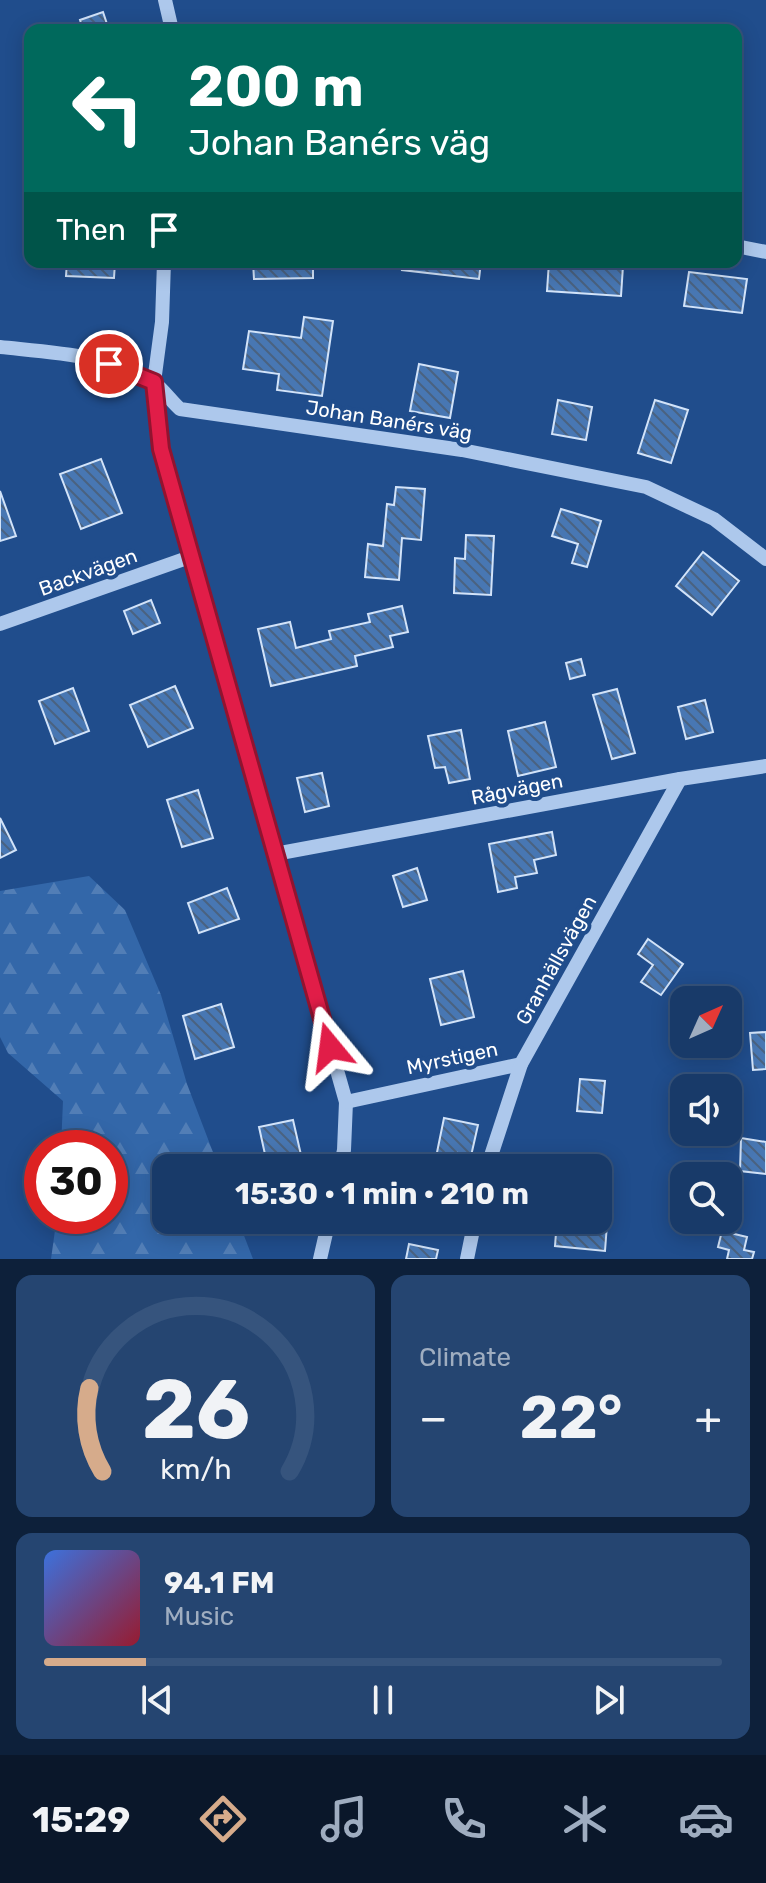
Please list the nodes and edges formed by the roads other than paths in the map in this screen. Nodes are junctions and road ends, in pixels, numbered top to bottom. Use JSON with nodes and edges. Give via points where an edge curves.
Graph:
{"nodes":[{"id":1,"x":165,"y":0,"type":"edge"},
{"id":2,"x":171,"y":24,"type":"edge"},
{"id":3,"x":742,"y":247,"type":"edge"},
{"id":4,"x":766,"y":252,"type":"edge"},
{"id":5,"x":164,"y":268,"type":"edge"},
{"id":6,"x":0,"y":347,"type":"edge"},
{"id":7,"x":154,"y":382,"type":"junction"},
{"id":8,"x":190,"y":557,"type":"junction"},
{"id":9,"x":766,"y":559,"type":"edge"},
{"id":10,"x":0,"y":624,"type":"edge"},
{"id":11,"x":766,"y":766,"type":"edge"},
{"id":12,"x":680,"y":779,"type":"junction"},
{"id":13,"x":275,"y":854,"type":"junction"},
{"id":14,"x":521,"y":1064,"type":"junction"},
{"id":15,"x":346,"y":1102,"type":"junction"},
{"id":16,"x":343,"y":1154,"type":"edge"},
{"id":17,"x":492,"y":1154,"type":"edge"},
{"id":18,"x":326,"y":1234,"type":"edge"},
{"id":19,"x":472,"y":1234,"type":"edge"},
{"id":20,"x":320,"y":1259,"type":"edge"},
{"id":21,"x":467,"y":1259,"type":"edge"}],
"edges":[{"from":1,"to":2,"type":"street"},
{"from":3,"to":4,"type":"street"},
{"from":5,"to":7,"type":"street"},
{"from":6,"to":7,"type":"street","name":"Johan Banérs väg","via":[[86,357]]},
{"from":7,"to":8,"type":"street","via":[[161,449]]},
{"from":7,"to":9,"type":"street","name":"Johan Banérs väg","via":[[180,409],[462,450],[646,487],[714,519]]},
{"from":8,"to":10,"type":"street","name":"Backvägen"},
{"from":8,"to":13,"type":"street"},
{"from":11,"to":12,"type":"street","name":"Rågvägen"},
{"from":12,"to":13,"type":"street","name":"Rågvägen"},
{"from":12,"to":14,"type":"street","name":"Granhällsvägen"},
{"from":13,"to":15,"type":"street"},
{"from":14,"to":15,"type":"street","name":"Myrstigen"},
{"from":14,"to":17,"type":"street","name":"Granhällsvägen"},
{"from":15,"to":16,"type":"street"},
{"from":18,"to":20,"type":"street"},
{"from":19,"to":21,"type":"street"}]}
